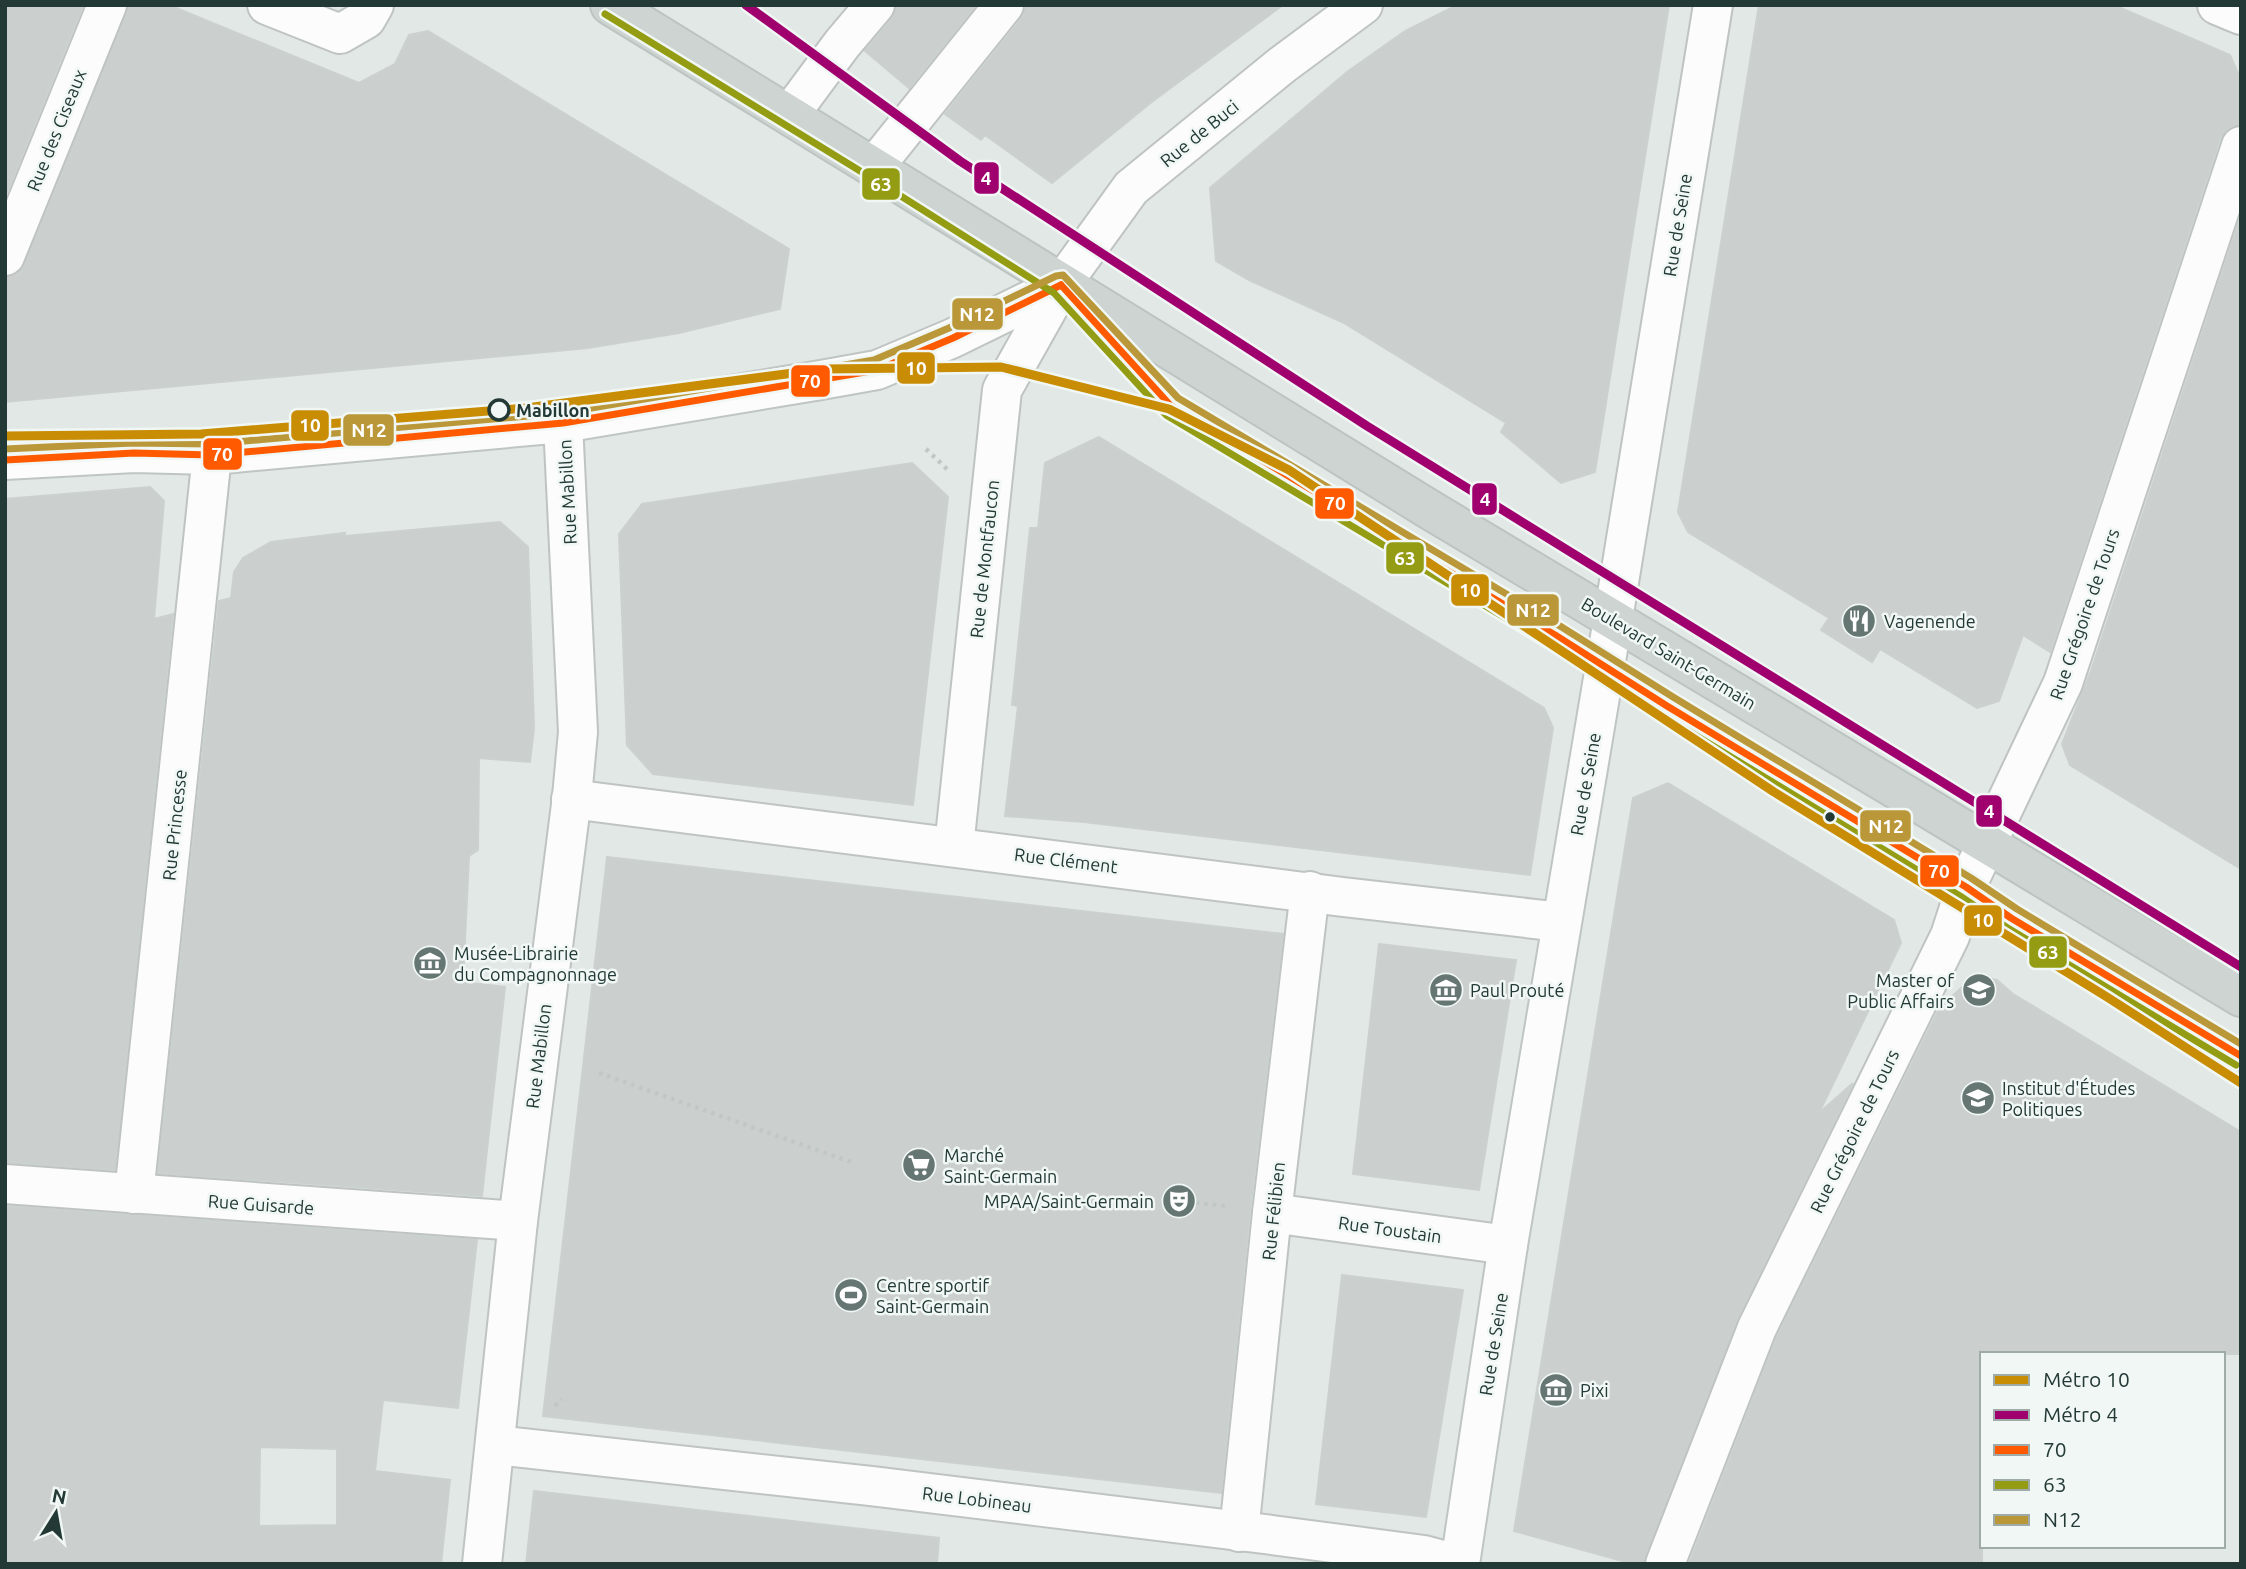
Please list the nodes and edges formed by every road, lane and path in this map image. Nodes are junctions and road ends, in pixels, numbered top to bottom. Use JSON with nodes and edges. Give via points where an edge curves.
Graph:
{"nodes":[{"id":1,"x":107,"y":5,"type":"edge"},
{"id":2,"x":267,"y":5,"type":"edge"},
{"id":3,"x":374,"y":5,"type":"edge"},
{"id":4,"x":610,"y":5,"type":"edge"},
{"id":5,"x":875,"y":5,"type":"edge"},
{"id":6,"x":1004,"y":5,"type":"edge"},
{"id":7,"x":1363,"y":5,"type":"edge"},
{"id":8,"x":1713,"y":5,"type":"edge"},
{"id":9,"x":2217,"y":5,"type":"edge"},
{"id":10,"x":2241,"y":15,"type":"edge"},
{"id":11,"x":790,"y":114,"type":"junction"},
{"id":12,"x":2241,"y":146,"type":"edge"},
{"id":13,"x":874,"y":166,"type":"junction"},
{"id":14,"x":5,"y":256,"type":"edge"},
{"id":15,"x":1061,"y":285,"type":"junction"},
{"id":16,"x":563,"y":422,"type":"junction"},
{"id":17,"x":926,"y":449,"type":"dead end"},
{"id":18,"x":212,"y":455,"type":"junction"},
{"id":19,"x":5,"y":460,"type":"edge"},
{"id":20,"x":953,"y":475,"type":"dead end"},
{"id":21,"x":1613,"y":619,"type":"junction"},
{"id":22,"x":1604,"y":665,"type":"junction"},
{"id":23,"x":571,"y":799,"type":"junction"},
{"id":24,"x":1987,"y":842,"type":"junction"},
{"id":25,"x":954,"y":847,"type":"junction"},
{"id":26,"x":1966,"y":887,"type":"junction"},
{"id":27,"x":1310,"y":891,"type":"junction"},
{"id":28,"x":1561,"y":922,"type":"junction"},
{"id":29,"x":2241,"y":997,"type":"edge"},
{"id":30,"x":2241,"y":1056,"type":"edge"},
{"id":31,"x":599,"y":1073,"type":"dead end"},
{"id":32,"x":851,"y":1162,"type":"dead end"},
{"id":33,"x":5,"y":1184,"type":"edge"},
{"id":34,"x":134,"y":1195,"type":"junction"},
{"id":35,"x":1272,"y":1213,"type":"junction"},
{"id":36,"x":518,"y":1221,"type":"junction"},
{"id":37,"x":1508,"y":1245,"type":"junction"},
{"id":38,"x":496,"y":1445,"type":"junction"},
{"id":39,"x":1239,"y":1532,"type":"junction"},
{"id":40,"x":482,"y":1564,"type":"edge"},
{"id":41,"x":1459,"y":1564,"type":"edge"},
{"id":42,"x":1665,"y":1564,"type":"edge"}],
"edges":[{"from":1,"to":14,"type":"street","name":"Rue des Ciseaux"},
{"from":2,"to":3,"type":"street","via":[[340,34],[366,19]]},
{"from":4,"to":11,"type":"main road","name":"Boulevard Saint-Germain"},
{"from":5,"to":11,"type":"street"},
{"from":6,"to":13,"type":"street"},
{"from":7,"to":15,"type":"street","name":"Rue de Buci","via":[[1131,188]]},
{"from":8,"to":21,"type":"street","name":"Rue de Seine"},
{"from":9,"to":10,"type":"street"},
{"from":11,"to":13,"type":"main road","name":"Boulevard Saint-Germain"},
{"from":12,"to":24,"type":"street","name":"Rue Grégoire de Tours","via":[[2063,683]]},
{"from":13,"to":15,"type":"main road","name":"Boulevard Saint-Germain"},
{"from":15,"to":16,"type":"street","via":[[877,370]]},
{"from":15,"to":21,"type":"main road","name":"Boulevard Saint-Germain"},
{"from":15,"to":22,"type":"lane","name":"Boulevard Saint-Germain","via":[[1171,406]]},
{"from":15,"to":25,"type":"street","name":"Rue de Montfaucon","via":[[1002,390]]},
{"from":16,"to":18,"type":"street"},
{"from":16,"to":23,"type":"street","name":"Rue Mabillon","via":[[578,732]]},
{"from":17,"to":20,"type":"path"},
{"from":18,"to":19,"type":"street","via":[[134,453]]},
{"from":18,"to":34,"type":"street","name":"Rue Princesse"},
{"from":21,"to":22,"type":"street","name":"Rue de Seine"},
{"from":21,"to":24,"type":"main road","name":"Boulevard Saint-Germain"},
{"from":22,"to":26,"type":"lane","name":"Boulevard Saint-Germain"},
{"from":22,"to":28,"type":"street","name":"Rue de Seine"},
{"from":23,"to":25,"type":"street","name":"Rue Clément"},
{"from":23,"to":36,"type":"street","name":"Rue Mabillon"},
{"from":24,"to":26,"type":"street","name":"Rue Grégoire de Tours"},
{"from":24,"to":29,"type":"main road","name":"Boulevard Saint-Germain"},
{"from":25,"to":27,"type":"street","name":"Rue Clément"},
{"from":26,"to":30,"type":"lane","name":"Boulevard Saint-Germain"},
{"from":26,"to":42,"type":"street","name":"Rue Grégoire de Tours","via":[[1950,936],[1757,1328]]},
{"from":27,"to":28,"type":"street","name":"Rue Clément"},
{"from":27,"to":35,"type":"street","name":"Rue Félibien"},
{"from":28,"to":37,"type":"street","name":"Rue de Seine"},
{"from":31,"to":32,"type":"path"},
{"from":33,"to":34,"type":"street","name":"Rue Guisarde"},
{"from":34,"to":36,"type":"street","name":"Rue Guisarde"},
{"from":35,"to":37,"type":"street","name":"Rue Toustain"},
{"from":35,"to":39,"type":"street","name":"Rue Félibien"},
{"from":36,"to":38,"type":"street","name":"Rue Mabillon"},
{"from":37,"to":41,"type":"street","name":"Rue de Seine"},
{"from":38,"to":39,"type":"street","name":"Rue Lobineau"},
{"from":38,"to":40,"type":"street","name":"Rue Mabillon"},
{"from":39,"to":41,"type":"street","name":"Rue Lobineau","via":[[1424,1555]]}]}
